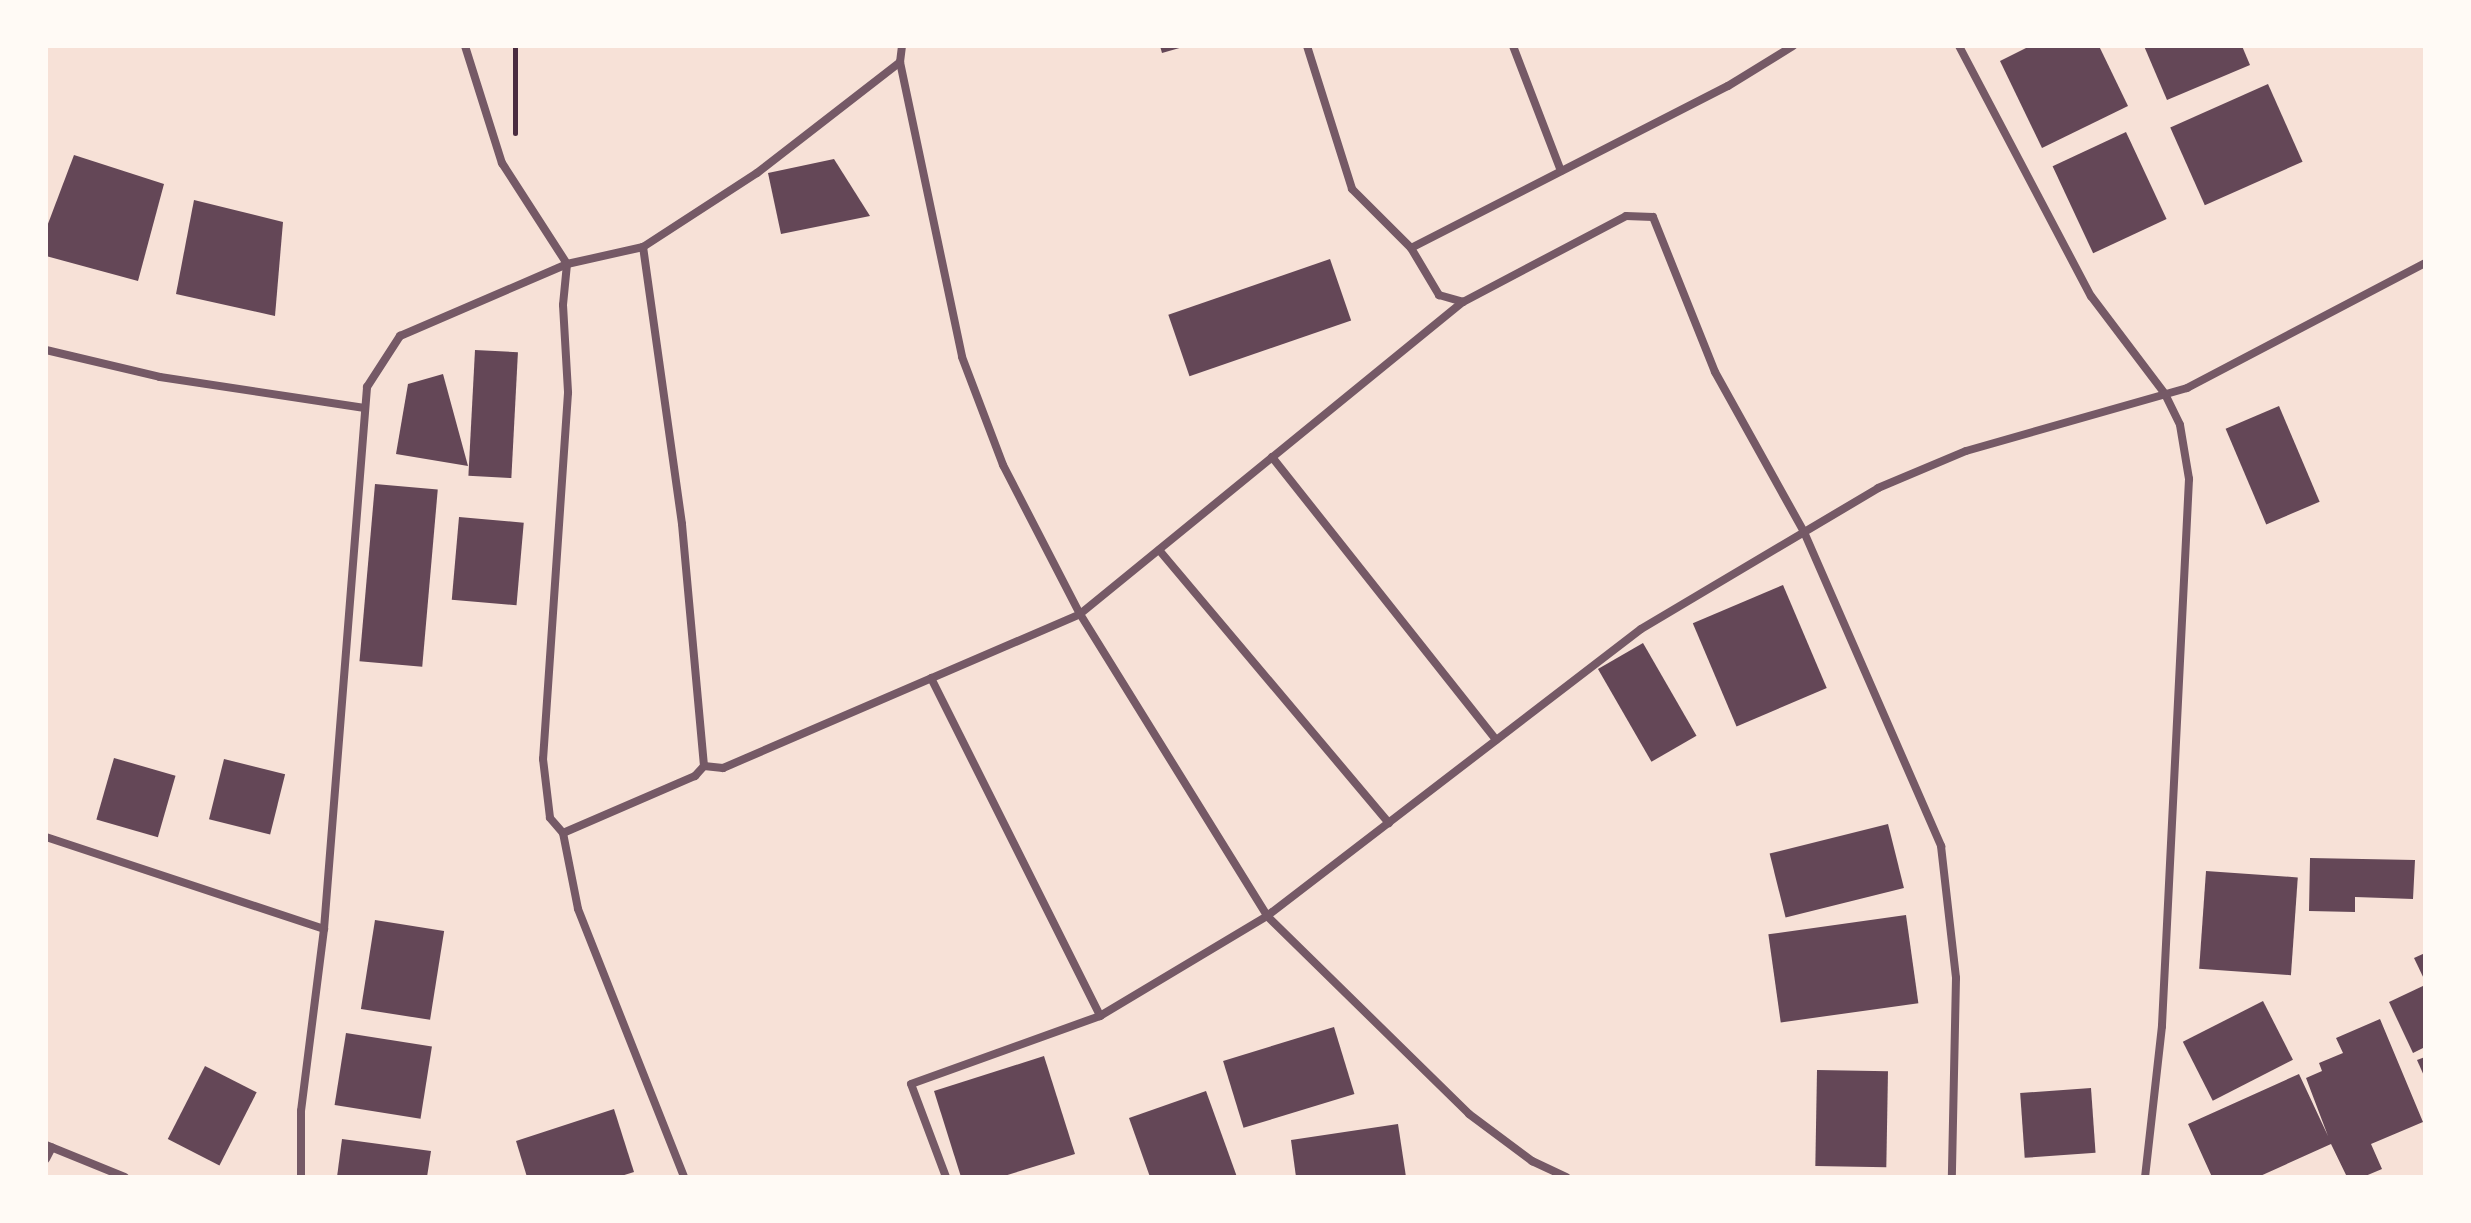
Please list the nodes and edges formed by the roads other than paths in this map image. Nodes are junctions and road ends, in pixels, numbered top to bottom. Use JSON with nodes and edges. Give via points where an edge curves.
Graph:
{"nodes":[{"id":1,"x":465,"y":46,"type":"edge"},
{"id":2,"x":902,"y":46,"type":"edge"},
{"id":3,"x":1307,"y":46,"type":"edge"},
{"id":4,"x":1513,"y":46,"type":"edge"},
{"id":5,"x":1793,"y":46,"type":"edge"},
{"id":6,"x":1959,"y":46,"type":"edge"},
{"id":7,"x":900,"y":62,"type":"junction"},
{"id":8,"x":1561,"y":171,"type":"junction"},
{"id":9,"x":643,"y":247,"type":"junction"},
{"id":10,"x":1411,"y":248,"type":"junction"},
{"id":11,"x":2425,"y":263,"type":"edge"},
{"id":12,"x":567,"y":264,"type":"junction"},
{"id":13,"x":1463,"y":302,"type":"junction"},
{"id":14,"x":46,"y":350,"type":"edge"},
{"id":15,"x":2165,"y":394,"type":"junction"},
{"id":16,"x":365,"y":408,"type":"junction"},
{"id":17,"x":1272,"y":457,"type":"junction"},
{"id":18,"x":1804,"y":532,"type":"junction"},
{"id":19,"x":1159,"y":550,"type":"junction"},
{"id":20,"x":1080,"y":614,"type":"junction"},
{"id":21,"x":931,"y":678,"type":"junction"},
{"id":22,"x":1496,"y":740,"type":"junction"},
{"id":23,"x":704,"y":766,"type":"junction"},
{"id":24,"x":1389,"y":823,"type":"junction"},
{"id":25,"x":563,"y":833,"type":"junction"},
{"id":26,"x":46,"y":837,"type":"edge"},
{"id":27,"x":1267,"y":916,"type":"junction"},
{"id":28,"x":324,"y":929,"type":"junction"},
{"id":29,"x":1100,"y":1016,"type":"junction"},
{"id":30,"x":49,"y":1146,"type":"edge"},
{"id":31,"x":46,"y":1159,"type":"edge"},
{"id":32,"x":125,"y":1177,"type":"edge"},
{"id":33,"x":301,"y":1177,"type":"edge"},
{"id":34,"x":684,"y":1177,"type":"edge"},
{"id":35,"x":946,"y":1177,"type":"edge"},
{"id":36,"x":1566,"y":1177,"type":"edge"},
{"id":37,"x":1952,"y":1177,"type":"edge"},
{"id":38,"x":2145,"y":1177,"type":"edge"}],
"edges":[{"from":1,"to":12,"type":"street","via":[[502,163]]},
{"from":2,"to":7,"type":"street"},
{"from":3,"to":10,"type":"street","via":[[1352,189]]},
{"from":4,"to":8,"type":"street"},
{"from":5,"to":8,"type":"street","via":[[1728,86]]},
{"from":6,"to":15,"type":"street","via":[[2091,296]]},
{"from":7,"to":9,"type":"street","via":[[757,173]]},
{"from":7,"to":20,"type":"street","via":[[962,357],[1003,465]]},
{"from":8,"to":10,"type":"street"},
{"from":9,"to":12,"type":"street"},
{"from":9,"to":23,"type":"street","via":[[682,524]]},
{"from":10,"to":13,"type":"street","via":[[1439,295]]},
{"from":11,"to":15,"type":"street","via":[[2187,388]]},
{"from":12,"to":16,"type":"street","via":[[400,336],[367,387]]},
{"from":12,"to":25,"type":"street","via":[[563,305],[568,393],[543,759],[550,818]]},
{"from":13,"to":17,"type":"street"},
{"from":13,"to":18,"type":"street","via":[[1626,216],[1653,217],[1715,372]]},
{"from":14,"to":16,"type":"street","via":[[160,377]]},
{"from":15,"to":18,"type":"street","via":[[1966,451],[1878,488]]},
{"from":15,"to":38,"type":"street","via":[[2180,425],[2189,479],[2162,1026]]},
{"from":16,"to":28,"type":"street"},
{"from":17,"to":19,"type":"street"},
{"from":17,"to":22,"type":"street"},
{"from":18,"to":22,"type":"street","via":[[1641,629]]},
{"from":18,"to":37,"type":"street","via":[[1941,846],[1956,978]]},
{"from":19,"to":20,"type":"street"},
{"from":19,"to":24,"type":"street"},
{"from":20,"to":21,"type":"street"},
{"from":20,"to":27,"type":"street"},
{"from":21,"to":23,"type":"street","via":[[723,768]]},
{"from":21,"to":29,"type":"street"},
{"from":22,"to":24,"type":"street"},
{"from":23,"to":25,"type":"street","via":[[695,776]]},
{"from":24,"to":27,"type":"street"},
{"from":25,"to":34,"type":"street","via":[[578,909]]},
{"from":26,"to":28,"type":"street"},
{"from":27,"to":29,"type":"street"},
{"from":27,"to":36,"type":"street","via":[[1469,1114],[1532,1161]]},
{"from":28,"to":33,"type":"street","via":[[301,1111]]},
{"from":29,"to":35,"type":"street","via":[[911,1084]]},
{"from":30,"to":31,"type":"street"},
{"from":30,"to":32,"type":"street"}]}
